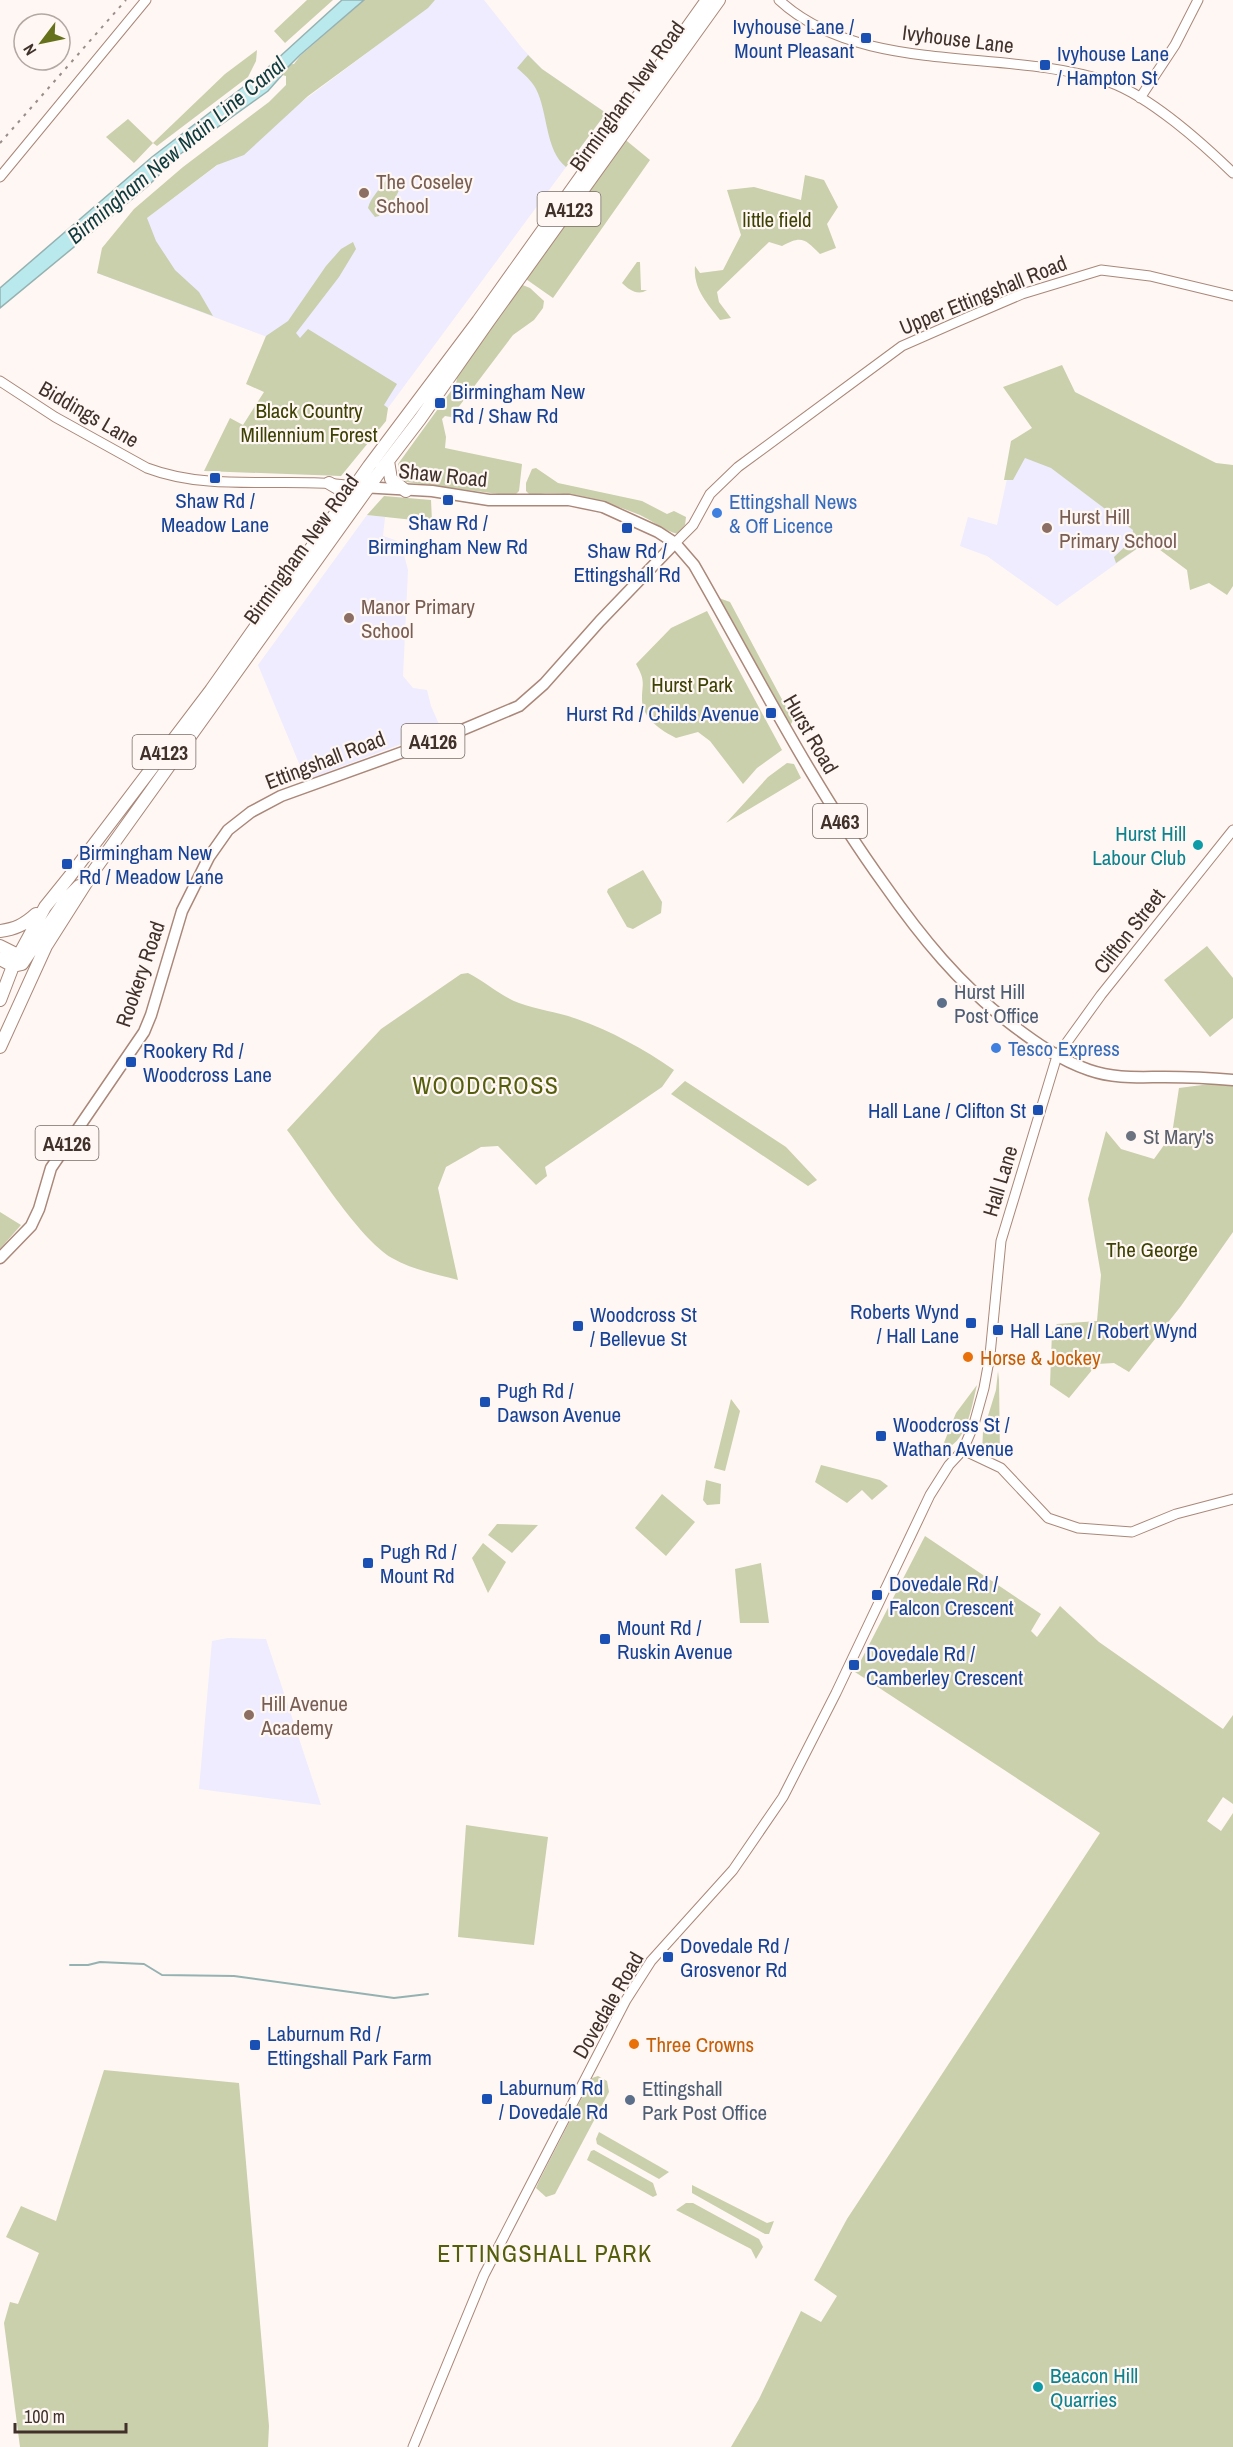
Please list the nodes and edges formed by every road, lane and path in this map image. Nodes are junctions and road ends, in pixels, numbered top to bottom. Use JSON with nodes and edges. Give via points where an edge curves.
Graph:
{"nodes":[{"id":1,"x":146,"y":0,"type":"edge"},
{"id":2,"x":707,"y":0,"type":"edge"},
{"id":3,"x":719,"y":0,"type":"edge"},
{"id":4,"x":779,"y":0,"type":"edge"},
{"id":5,"x":1198,"y":0,"type":"edge"},
{"id":6,"x":666,"y":67,"type":"junction"},
{"id":7,"x":1140,"y":98,"type":"junction"},
{"id":8,"x":618,"y":134,"type":"junction"},
{"id":9,"x":1233,"y":173,"type":"edge"},
{"id":10,"x":0,"y":177,"type":"edge"},
{"id":11,"x":1233,"y":296,"type":"edge"},
{"id":12,"x":0,"y":381,"type":"edge"},
{"id":13,"x":388,"y":461,"type":"junction"},
{"id":14,"x":162,"y":474,"type":"joint"},
{"id":15,"x":329,"y":483,"type":"junction"},
{"id":16,"x":355,"y":486,"type":"junction"},
{"id":17,"x":369,"y":488,"type":"junction"},
{"id":18,"x":406,"y":490,"type":"junction"},
{"id":19,"x":346,"y":498,"type":"junction"},
{"id":20,"x":675,"y":543,"type":"junction"},
{"id":21,"x":1233,"y":830,"type":"edge"},
{"id":22,"x":93,"y":872,"type":"junction"},
{"id":23,"x":45,"y":907,"type":"junction"},
{"id":24,"x":182,"y":911,"type":"joint"},
{"id":25,"x":0,"y":931,"type":"edge"},
{"id":26,"x":0,"y":946,"type":"edge"},
{"id":27,"x":0,"y":958,"type":"edge"},
{"id":28,"x":18,"y":962,"type":"junction"},
{"id":29,"x":30,"y":980,"type":"junction"},
{"id":30,"x":0,"y":1000,"type":"edge"},
{"id":31,"x":0,"y":1047,"type":"edge"},
{"id":32,"x":1057,"y":1056,"type":"junction"},
{"id":33,"x":1233,"y":1080,"type":"edge"},
{"id":34,"x":0,"y":1258,"type":"edge"},
{"id":35,"x":963,"y":1450,"type":"junction"},
{"id":36,"x":1233,"y":1499,"type":"edge"},
{"id":37,"x":413,"y":2447,"type":"edge"}],
"edges":[{"from":1,"to":10,"type":"street"},
{"from":2,"to":6,"type":"highway","name":"Birmingham New Road","number":"A4123"},
{"from":3,"to":6,"type":"highway","name":"Birmingham New Road","number":"A4123"},
{"from":4,"to":7,"type":"street","name":"Ivyhouse Lane","via":[[807,22],[839,37],[892,49],[1038,66],[1109,82]]},
{"from":5,"to":7,"type":"street","via":[[1175,45]]},
{"from":6,"to":8,"type":"highway","name":"Birmingham New Road","number":"A4123"},
{"from":7,"to":9,"type":"street","name":"Ivyhouse Lane"},
{"from":8,"to":13,"type":"highway","name":"Birmingham New Road","number":"A4123"},
{"from":8,"to":16,"type":"highway","name":"Birmingham New Road","number":"A4123"},
{"from":11,"to":20,"type":"street","name":"Upper Ettingshall Road","via":[[1150,276],[1101,270],[1022,294],[902,346],[738,467],[710,494],[693,525]]},
{"from":12,"to":14,"type":"street","name":"Biddings Lane","via":[[55,417]]},
{"from":13,"to":17,"type":"highway","name":"Birmingham New Road","number":"A4123"},
{"from":13,"to":18,"type":"highway","via":[[391,478]]},
{"from":14,"to":15,"type":"street","name":"Shaw Road","via":[[202,481]]},
{"from":15,"to":16,"type":"street","name":"Shaw Road"},
{"from":15,"to":19,"type":"highway"},
{"from":16,"to":17,"type":"main road","name":"Shaw Road","number":"A463"},
{"from":16,"to":19,"type":"highway","name":"Birmingham New Road","number":"A4123"},
{"from":17,"to":18,"type":"main road","name":"Shaw Road","number":"A463"},
{"from":17,"to":22,"type":"highway","name":"Birmingham New Road","number":"A4123"},
{"from":18,"to":20,"type":"main road","name":"Shaw Road","number":"A463","via":[[489,500],[584,503],[617,512]]},
{"from":19,"to":23,"type":"highway","name":"Birmingham New Road","number":"A4123","via":[[211,690]]},
{"from":20,"to":24,"type":"main road","name":"Ettingshall Road","number":"A4126","via":[[519,706],[281,796],[251,812],[216,845]]},
{"from":20,"to":32,"type":"main road","name":"Hurst Road","number":"A463","via":[[694,565],[817,785],[912,924],[961,981],[999,1015]]},
{"from":21,"to":32,"type":"street","name":"Clifton Street"},
{"from":22,"to":28,"type":"highway","number":"A4123","via":[[66,899],[40,941]]},
{"from":22,"to":29,"type":"highway","name":"Birmingham New Road","number":"A4123","via":[[46,946]]},
{"from":23,"to":25,"type":"highway","via":[[25,924]]},
{"from":23,"to":28,"type":"highway","name":"Birmingham New Road","number":"A4123"},
{"from":24,"to":34,"type":"main road","name":"Rookery Road","number":"A4126","via":[[144,1032],[51,1168],[31,1226]]},
{"from":26,"to":28,"type":"highway"},
{"from":27,"to":28,"type":"highway"},
{"from":28,"to":29,"type":"highway"},
{"from":28,"to":30,"type":"highway","name":"Birmingham New Road","number":"A4123"},
{"from":29,"to":31,"type":"highway","name":"Birmingham New Road","number":"A4123"},
{"from":32,"to":33,"type":"main road","number":"A463","via":[[1108,1076]]},
{"from":32,"to":35,"type":"street","name":"Hall Lane","via":[[1001,1241],[984,1388]]},
{"from":35,"to":36,"type":"street","via":[[1001,1468],[1048,1518],[1089,1529],[1132,1532],[1176,1514]]},
{"from":35,"to":37,"type":"street","name":"Dovedale Road","via":[[930,1495],[836,1693],[772,1814],[733,1870],[651,1961],[626,2000],[484,2275]]}]}
